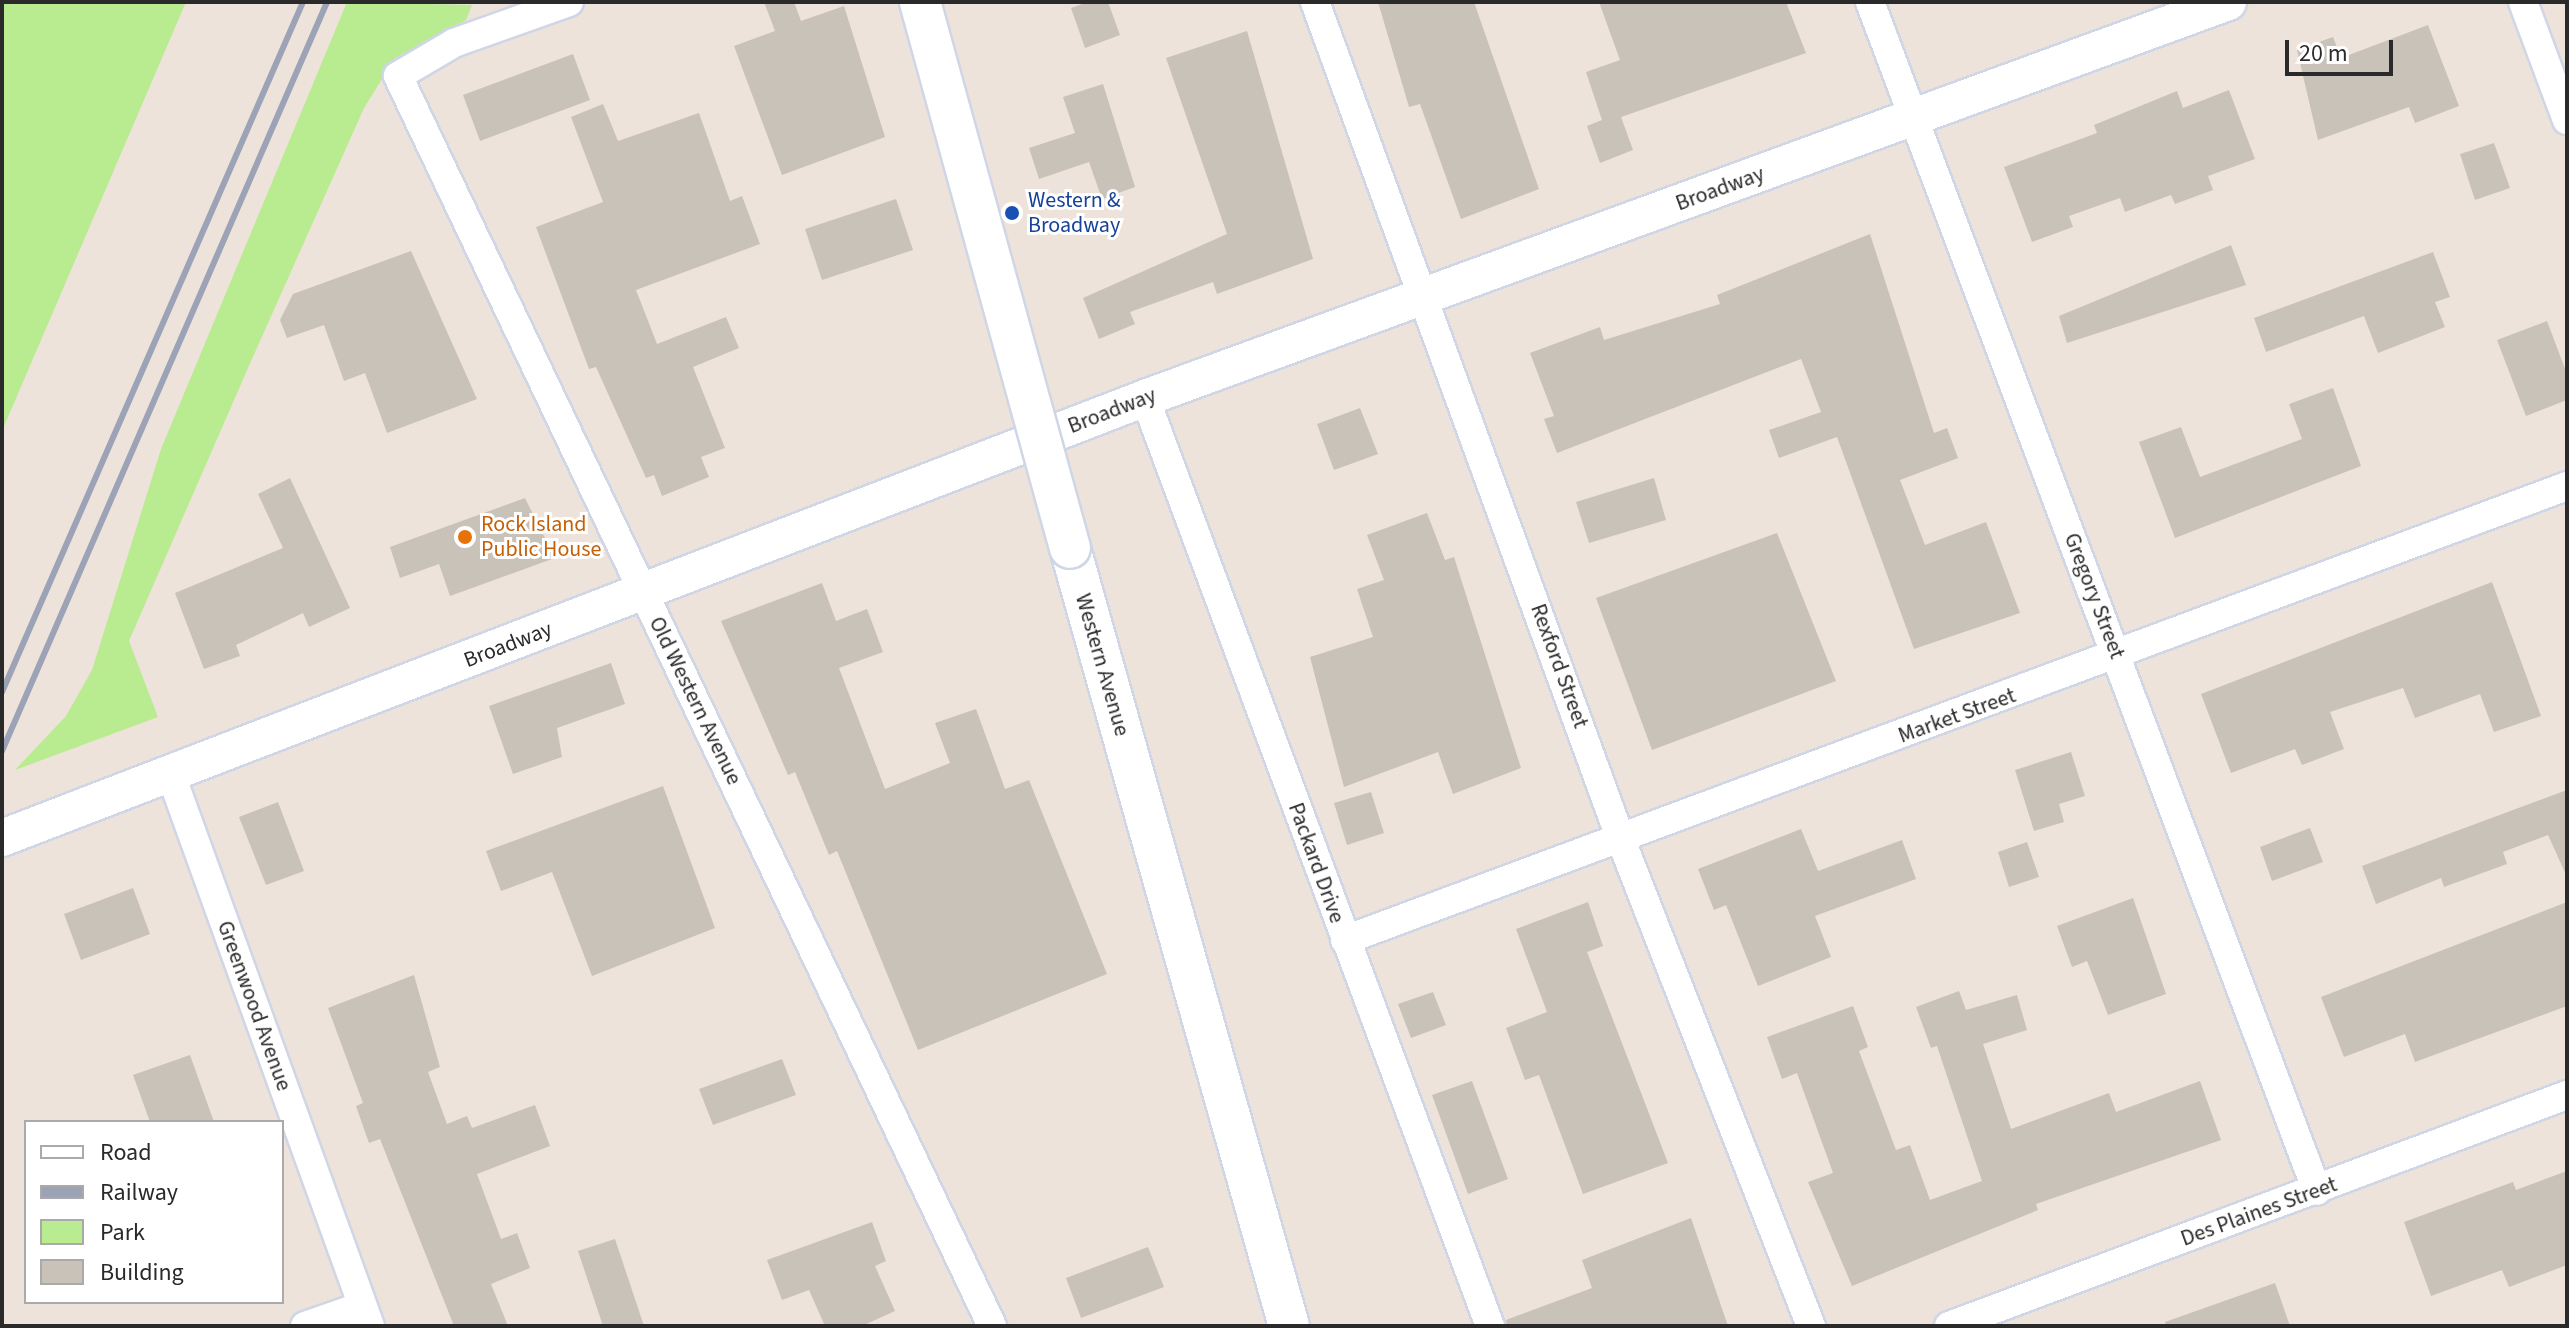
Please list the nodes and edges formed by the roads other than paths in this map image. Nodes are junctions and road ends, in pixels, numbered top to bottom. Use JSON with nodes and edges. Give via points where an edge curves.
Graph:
{"nodes":[{"id":1,"x":569,"y":2,"type":"edge"},
{"id":2,"x":920,"y":2,"type":"edge"},
{"id":3,"x":1315,"y":2,"type":"edge"},
{"id":4,"x":1870,"y":2,"type":"edge"},
{"id":5,"x":2228,"y":2,"type":"edge"},
{"id":6,"x":2523,"y":2,"type":"edge"},
{"id":7,"x":1914,"y":119,"type":"junction"},
{"id":8,"x":2567,"y":120,"type":"edge"},
{"id":9,"x":1425,"y":294,"type":"junction"},
{"id":10,"x":1145,"y":398,"type":"junction"},
{"id":11,"x":2567,"y":486,"type":"edge"},
{"id":12,"x":644,"y":593,"type":"junction"},
{"id":13,"x":2116,"y":657,"type":"junction"},
{"id":14,"x":171,"y":775,"type":"junction"},
{"id":15,"x":2,"y":838,"type":"edge"},
{"id":16,"x":1621,"y":840,"type":"junction"},
{"id":17,"x":1345,"y":940,"type":"junction"},
{"id":18,"x":2567,"y":1095,"type":"edge"},
{"id":19,"x":2317,"y":1191,"type":"junction"},
{"id":20,"x":366,"y":1316,"type":"edge"},
{"id":21,"x":305,"y":1326,"type":"edge"},
{"id":22,"x":992,"y":1326,"type":"edge"},
{"id":23,"x":1289,"y":1326,"type":"edge"},
{"id":24,"x":1490,"y":1326,"type":"edge"},
{"id":25,"x":1811,"y":1326,"type":"edge"},
{"id":26,"x":1949,"y":1326,"type":"edge"}],
"edges":[{"from":1,"to":12,"type":"street","name":"Old Western Avenue","via":[[454,43],[398,76]]},
{"from":2,"to":23,"type":"main road","name":"Western Avenue","bridge":true},
{"from":3,"to":9,"type":"street","name":"Rexford Street"},
{"from":4,"to":7,"type":"street","name":"Gregory Street"},
{"from":5,"to":7,"type":"street","name":"Broadway"},
{"from":6,"to":8,"type":"street"},
{"from":7,"to":9,"type":"street","name":"Broadway"},
{"from":7,"to":13,"type":"street","name":"Gregory Street"},
{"from":9,"to":10,"type":"street","name":"Broadway"},
{"from":9,"to":16,"type":"street","name":"Rexford Street"},
{"from":10,"to":12,"type":"street","name":"Broadway"},
{"from":10,"to":17,"type":"street","name":"Packard Drive"},
{"from":11,"to":13,"type":"street","name":"Market Street"},
{"from":12,"to":14,"type":"street","name":"Broadway"},
{"from":12,"to":22,"type":"street","name":"Old Western Avenue"},
{"from":13,"to":16,"type":"street","name":"Market Street"},
{"from":13,"to":19,"type":"street","name":"Gregory Street"},
{"from":14,"to":15,"type":"street","name":"Broadway"},
{"from":14,"to":20,"type":"street","name":"Greenwood Avenue"},
{"from":16,"to":17,"type":"street","name":"Market Street"},
{"from":16,"to":25,"type":"street","name":"Rexford Street"},
{"from":17,"to":24,"type":"street","name":"Packard Drive"},
{"from":18,"to":19,"type":"street","name":"Des Plaines Street"},
{"from":19,"to":26,"type":"street","name":"Des Plaines Street"},
{"from":20,"to":21,"type":"street"}]}
